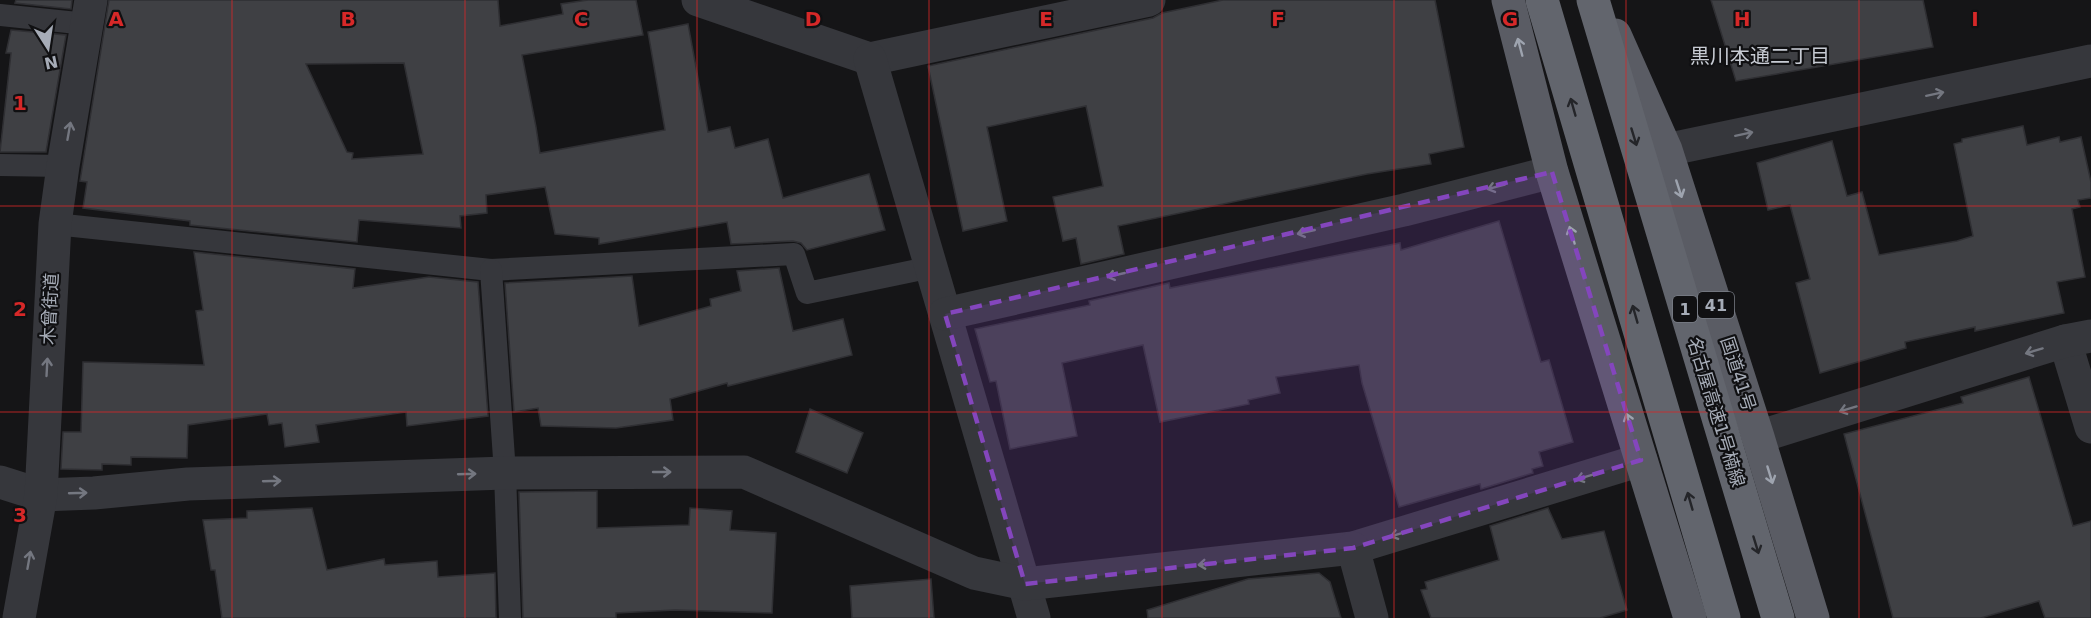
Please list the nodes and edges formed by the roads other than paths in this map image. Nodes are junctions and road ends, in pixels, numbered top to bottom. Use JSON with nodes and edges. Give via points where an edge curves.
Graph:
{"nodes":[{"id":1,"x":698,"y":0,"type":"edge"},
{"id":2,"x":1149,"y":0,"type":"edge"},
{"id":3,"x":1508,"y":0,"type":"edge"},
{"id":4,"x":1542,"y":0,"type":"edge"},
{"id":5,"x":1593,"y":0,"type":"edge"},
{"id":6,"x":1599,"y":0,"type":"edge"},
{"id":7,"x":89,"y":12,"type":"edge"},
{"id":8,"x":0,"y":15,"type":"edge"},
{"id":9,"x":870,"y":59,"type":"junction"},
{"id":10,"x":2091,"y":61,"type":"edge"},
{"id":11,"x":1666,"y":150,"type":"junction"},
{"id":12,"x":0,"y":165,"type":"edge"},
{"id":13,"x":63,"y":166,"type":"junction"},
{"id":14,"x":1552,"y":172,"type":"junction"},
{"id":15,"x":55,"y":224,"type":"junction"},
{"id":16,"x":932,"y":267,"type":"junction"},
{"id":17,"x":491,"y":270,"type":"junction"},
{"id":18,"x":945,"y":314,"type":"junction"},
{"id":19,"x":2078,"y":339,"type":"edge"},
{"id":20,"x":2091,"y":427,"type":"edge"},
{"id":21,"x":1758,"y":437,"type":"junction"},
{"id":22,"x":1641,"y":460,"type":"junction"},
{"id":23,"x":505,"y":473,"type":"junction"},
{"id":24,"x":0,"y":482,"type":"edge"},
{"id":25,"x":41,"y":495,"type":"junction"},
{"id":26,"x":1353,"y":548,"type":"junction"},
{"id":27,"x":1025,"y":584,"type":"junction"},
{"id":28,"x":19,"y":618,"type":"edge"},
{"id":29,"x":510,"y":618,"type":"edge"},
{"id":30,"x":1034,"y":618,"type":"edge"},
{"id":31,"x":1372,"y":618,"type":"edge"},
{"id":32,"x":1690,"y":618,"type":"edge"},
{"id":33,"x":1724,"y":618,"type":"edge"},
{"id":34,"x":1778,"y":618,"type":"edge"},
{"id":35,"x":1814,"y":618,"type":"edge"}],
"edges":[{"from":1,"to":9,"type":"street"},
{"from":2,"to":9,"type":"street"},
{"from":14,"to":3,"type":"highway","one_way":true},
{"from":33,"to":4,"type":"highway","one_way":true},
{"from":5,"to":34,"type":"highway","name":"名古屋高速1号楠線","number":"1","one_way":true},
{"from":6,"to":11,"type":"highway","name":"国道41号","number":"41"},
{"from":7,"to":8,"type":"lane"},
{"from":13,"to":7,"type":"street","name":"木曾街道","one_way":true},
{"from":9,"to":16,"type":"street"},
{"from":11,"to":10,"type":"street","one_way":true},
{"from":11,"to":21,"type":"highway","name":"国道41号","number":"41","one_way":true},
{"from":12,"to":13,"type":"lane"},
{"from":13,"to":15,"type":"street","name":"木曾街道"},
{"from":14,"to":18,"type":"street","one_way":true,"via":[[1404,210]]},
{"from":22,"to":14,"type":"highway","one_way":true},
{"from":15,"to":17,"type":"lane"},
{"from":25,"to":15,"type":"street","name":"木曾街道","one_way":true},
{"from":16,"to":17,"type":"lane","via":[[807,293],[794,254]]},
{"from":16,"to":18,"type":"street"},
{"from":17,"to":23,"type":"lane"},
{"from":18,"to":27,"type":"street"},
{"from":19,"to":20,"type":"street"},
{"from":19,"to":21,"type":"street","one_way":true},
{"from":21,"to":35,"type":"highway","name":"国道41号","number":"41","one_way":true},
{"from":22,"to":26,"type":"street","one_way":true},
{"from":22,"to":32,"type":"highway"},
{"from":25,"to":23,"type":"street","one_way":true,"via":[[188,484]]},
{"from":23,"to":27,"type":"street","one_way":true,"via":[[744,472],[974,573]]},
{"from":23,"to":29,"type":"lane"},
{"from":24,"to":25,"type":"street"},
{"from":28,"to":25,"type":"street","name":"木曾街道","one_way":true},
{"from":26,"to":27,"type":"street","one_way":true},
{"from":26,"to":31,"type":"street"},
{"from":27,"to":30,"type":"street"}]}
